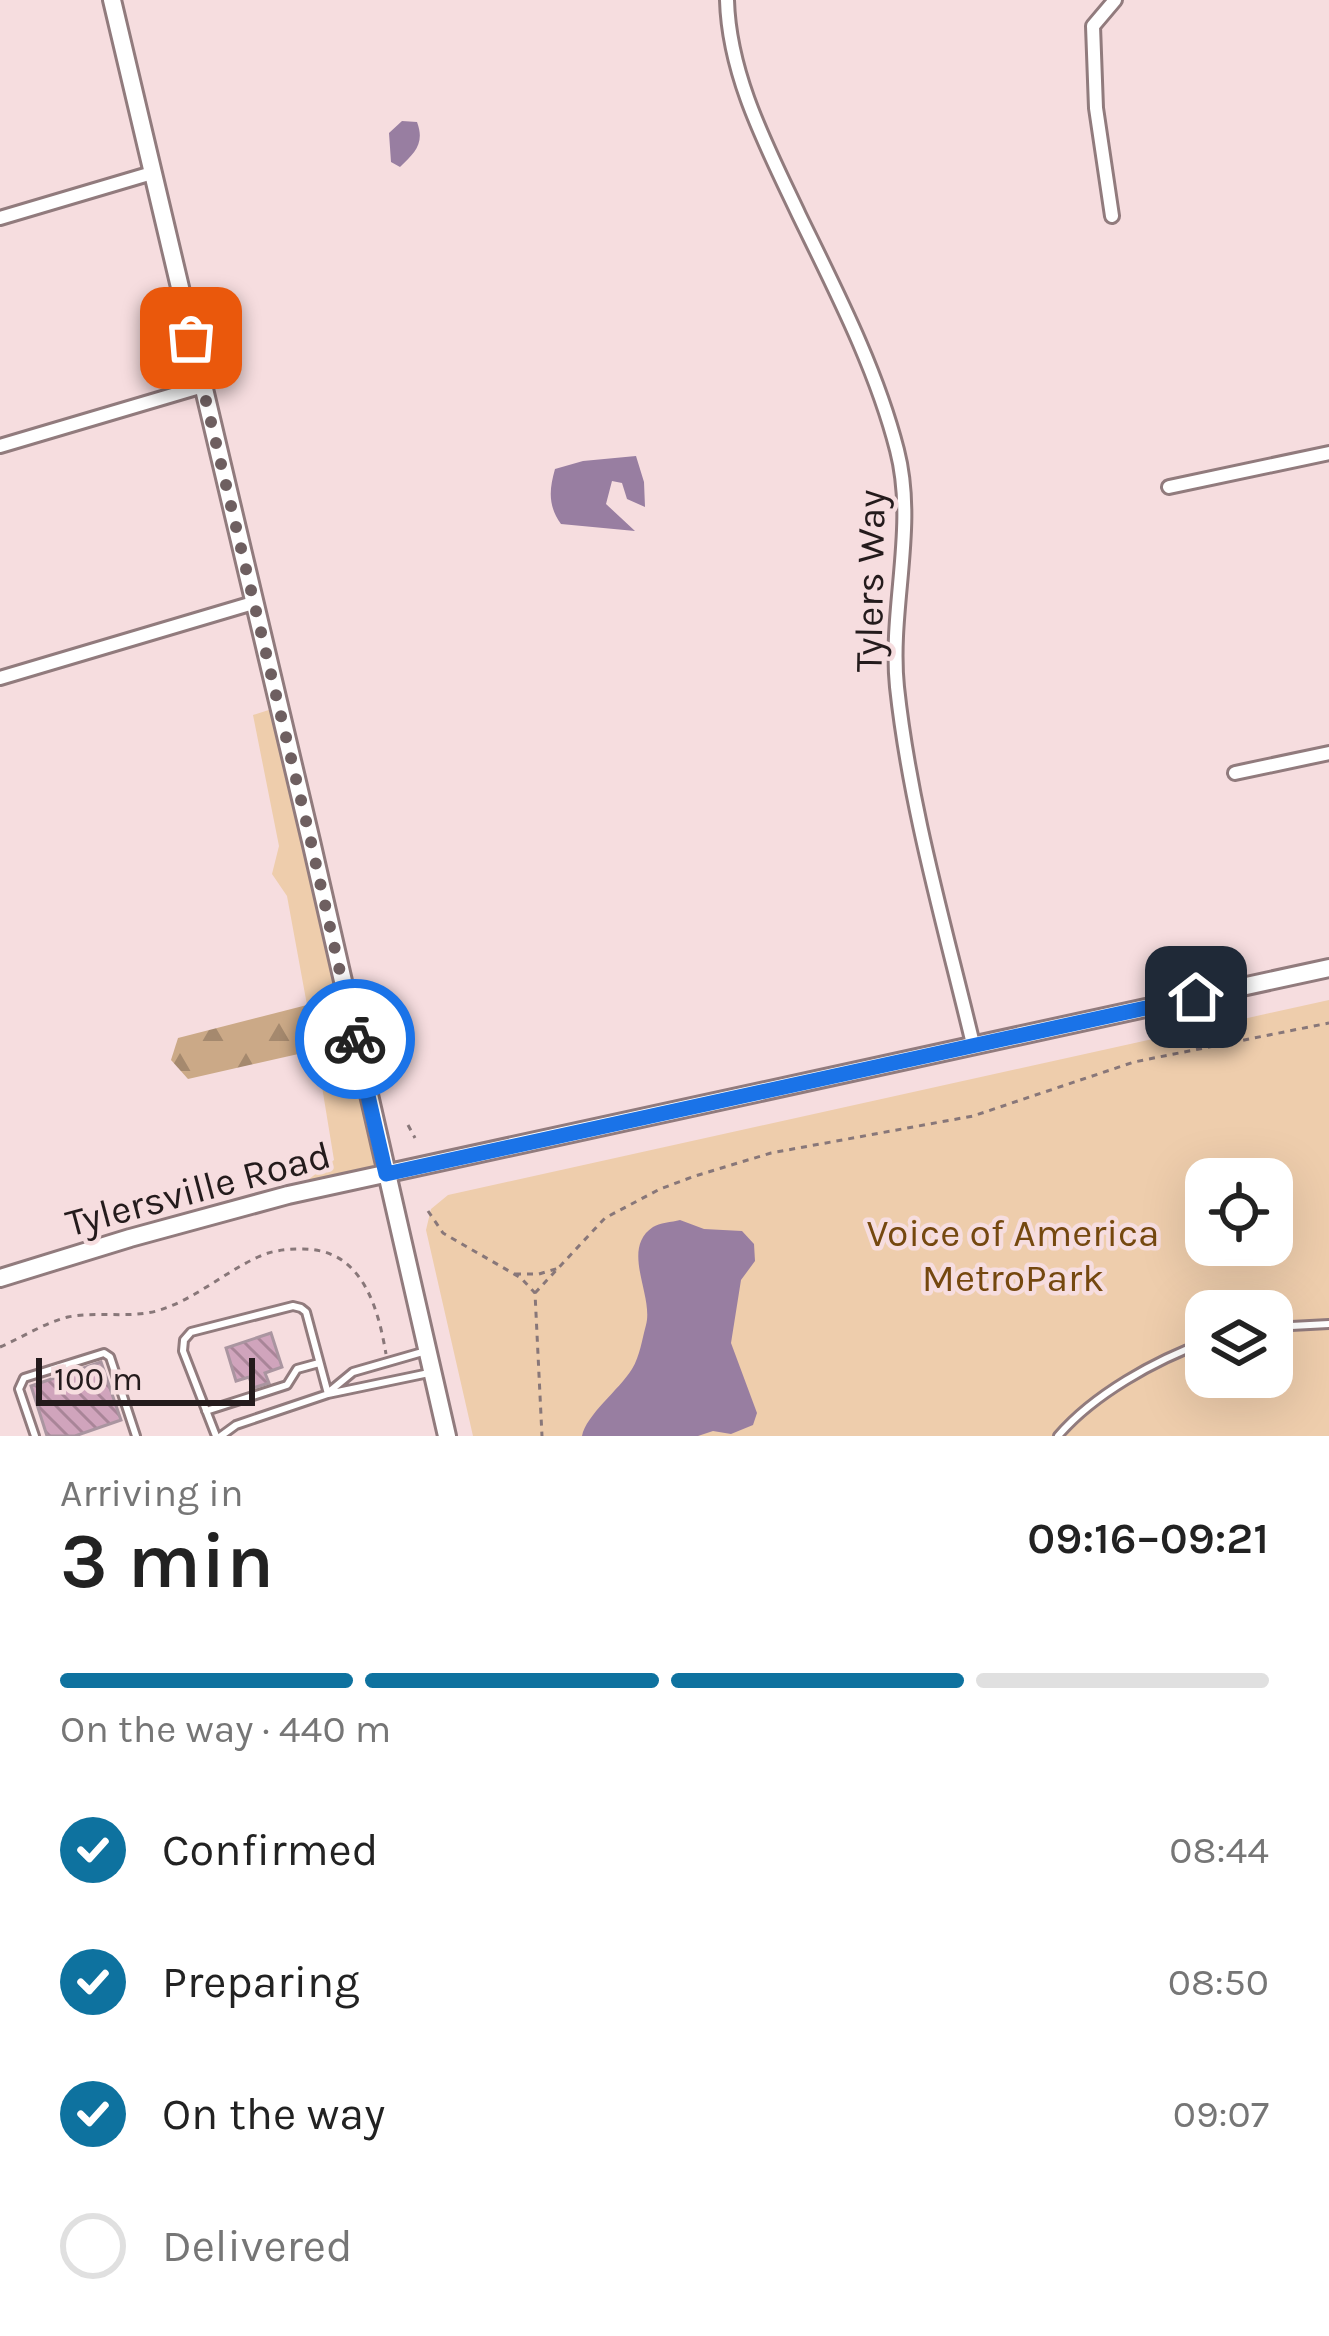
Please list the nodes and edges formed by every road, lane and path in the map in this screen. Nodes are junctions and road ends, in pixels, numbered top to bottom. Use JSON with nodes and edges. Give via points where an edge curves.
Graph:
{"nodes":[{"id":1,"x":112,"y":0,"type":"edge"},
{"id":2,"x":727,"y":0,"type":"edge"},
{"id":3,"x":1115,"y":0,"type":"edge"},
{"id":4,"x":152,"y":173,"type":"junction"},
{"id":5,"x":1112,"y":216,"type":"dead end"},
{"id":6,"x":0,"y":218,"type":"edge"},
{"id":7,"x":202,"y":386,"type":"junction"},
{"id":8,"x":0,"y":446,"type":"edge"},
{"id":9,"x":1329,"y":453,"type":"edge"},
{"id":10,"x":1169,"y":487,"type":"dead end"},
{"id":11,"x":253,"y":603,"type":"junction"},
{"id":12,"x":0,"y":678,"type":"edge"},
{"id":13,"x":1329,"y":753,"type":"edge"},
{"id":14,"x":1234,"y":772,"type":"dead end"},
{"id":15,"x":1329,"y":968,"type":"edge"},
{"id":16,"x":1329,"y":1023,"type":"edge"},
{"id":17,"x":973,"y":1044,"type":"junction"},
{"id":18,"x":408,"y":1125,"type":"dead end"},
{"id":19,"x":416,"y":1138,"type":"dead end"},
{"id":20,"x":386,"y":1174,"type":"junction"},
{"id":21,"x":428,"y":1210,"type":"dead end"},
{"id":22,"x":560,"y":1268,"type":"junction"},
{"id":23,"x":514,"y":1274,"type":"junction"},
{"id":24,"x":0,"y":1278,"type":"edge"},
{"id":25,"x":535,"y":1293,"type":"junction"},
{"id":26,"x":1329,"y":1324,"type":"edge"},
{"id":27,"x":1293,"y":1327,"type":"edge"},
{"id":28,"x":0,"y":1347,"type":"edge"},
{"id":29,"x":426,"y":1351,"type":"junction"},
{"id":30,"x":1185,"y":1351,"type":"edge"},
{"id":31,"x":388,"y":1362,"type":"junction"},
{"id":32,"x":320,"y":1363,"type":"junction"},
{"id":33,"x":431,"y":1372,"type":"junction"},
{"id":34,"x":328,"y":1394,"type":"junction"},
{"id":35,"x":206,"y":1411,"type":"junction"},
{"id":36,"x":35,"y":1436,"type":"edge"},
{"id":37,"x":136,"y":1436,"type":"edge"},
{"id":38,"x":219,"y":1436,"type":"edge"},
{"id":39,"x":444,"y":1436,"type":"edge"},
{"id":40,"x":542,"y":1436,"type":"edge"},
{"id":41,"x":1058,"y":1436,"type":"edge"}],
"edges":[{"from":1,"to":4,"type":"main road"},
{"from":2,"to":17,"type":"street","name":"Tylers Way","via":[[732,48],[754,116],[868,363],[899,458],[897,681],[905,746]]},
{"from":3,"to":5,"type":"street","via":[[1093,26]]},
{"from":4,"to":6,"type":"street"},
{"from":4,"to":7,"type":"main road"},
{"from":7,"to":8,"type":"street"},
{"from":7,"to":11,"type":"main road"},
{"from":9,"to":10,"type":"street"},
{"from":11,"to":12,"type":"street"},
{"from":11,"to":20,"type":"main road"},
{"from":13,"to":14,"type":"street"},
{"from":15,"to":17,"type":"main road","name":"Tylersville Road"},
{"from":16,"to":22,"type":"path","via":[[1134,1062],[973,1117],[771,1153],[694,1176],[605,1219]]},
{"from":17,"to":20,"type":"main road","name":"Tylersville Road"},
{"from":18,"to":19,"type":"path"},
{"from":20,"to":24,"type":"main road","name":"Tylersville Road","via":[[203,1217]]},
{"from":20,"to":29,"type":"main road"},
{"from":21,"to":23,"type":"path","via":[[443,1234]]},
{"from":22,"to":23,"type":"path"},
{"from":22,"to":25,"type":"path"},
{"from":23,"to":25,"type":"path"},
{"from":25,"to":40,"type":"path"},
{"from":26,"to":27,"type":"lane"},
{"from":28,"to":31,"type":"path","via":[[66,1318],[159,1310],[261,1255],[313,1249],[358,1273],[380,1317]]},
{"from":29,"to":31,"type":"lane"},
{"from":29,"to":33,"type":"main road"},
{"from":30,"to":41,"type":"lane","via":[[1121,1384]]},
{"from":31,"to":34,"type":"lane","via":[[353,1372]]},
{"from":32,"to":34,"type":"lane"},
{"from":32,"to":35,"type":"lane","via":[[297,1370],[287,1385]]},
{"from":32,"to":35,"type":"lane","via":[[302,1308],[191,1332],[183,1352]]},
{"from":33,"to":34,"type":"lane"},
{"from":33,"to":39,"type":"main road"},
{"from":34,"to":38,"type":"lane"},
{"from":35,"to":38,"type":"lane"},
{"from":36,"to":37,"type":"lane","via":[[19,1389],[24,1378],[104,1353]]}]}
